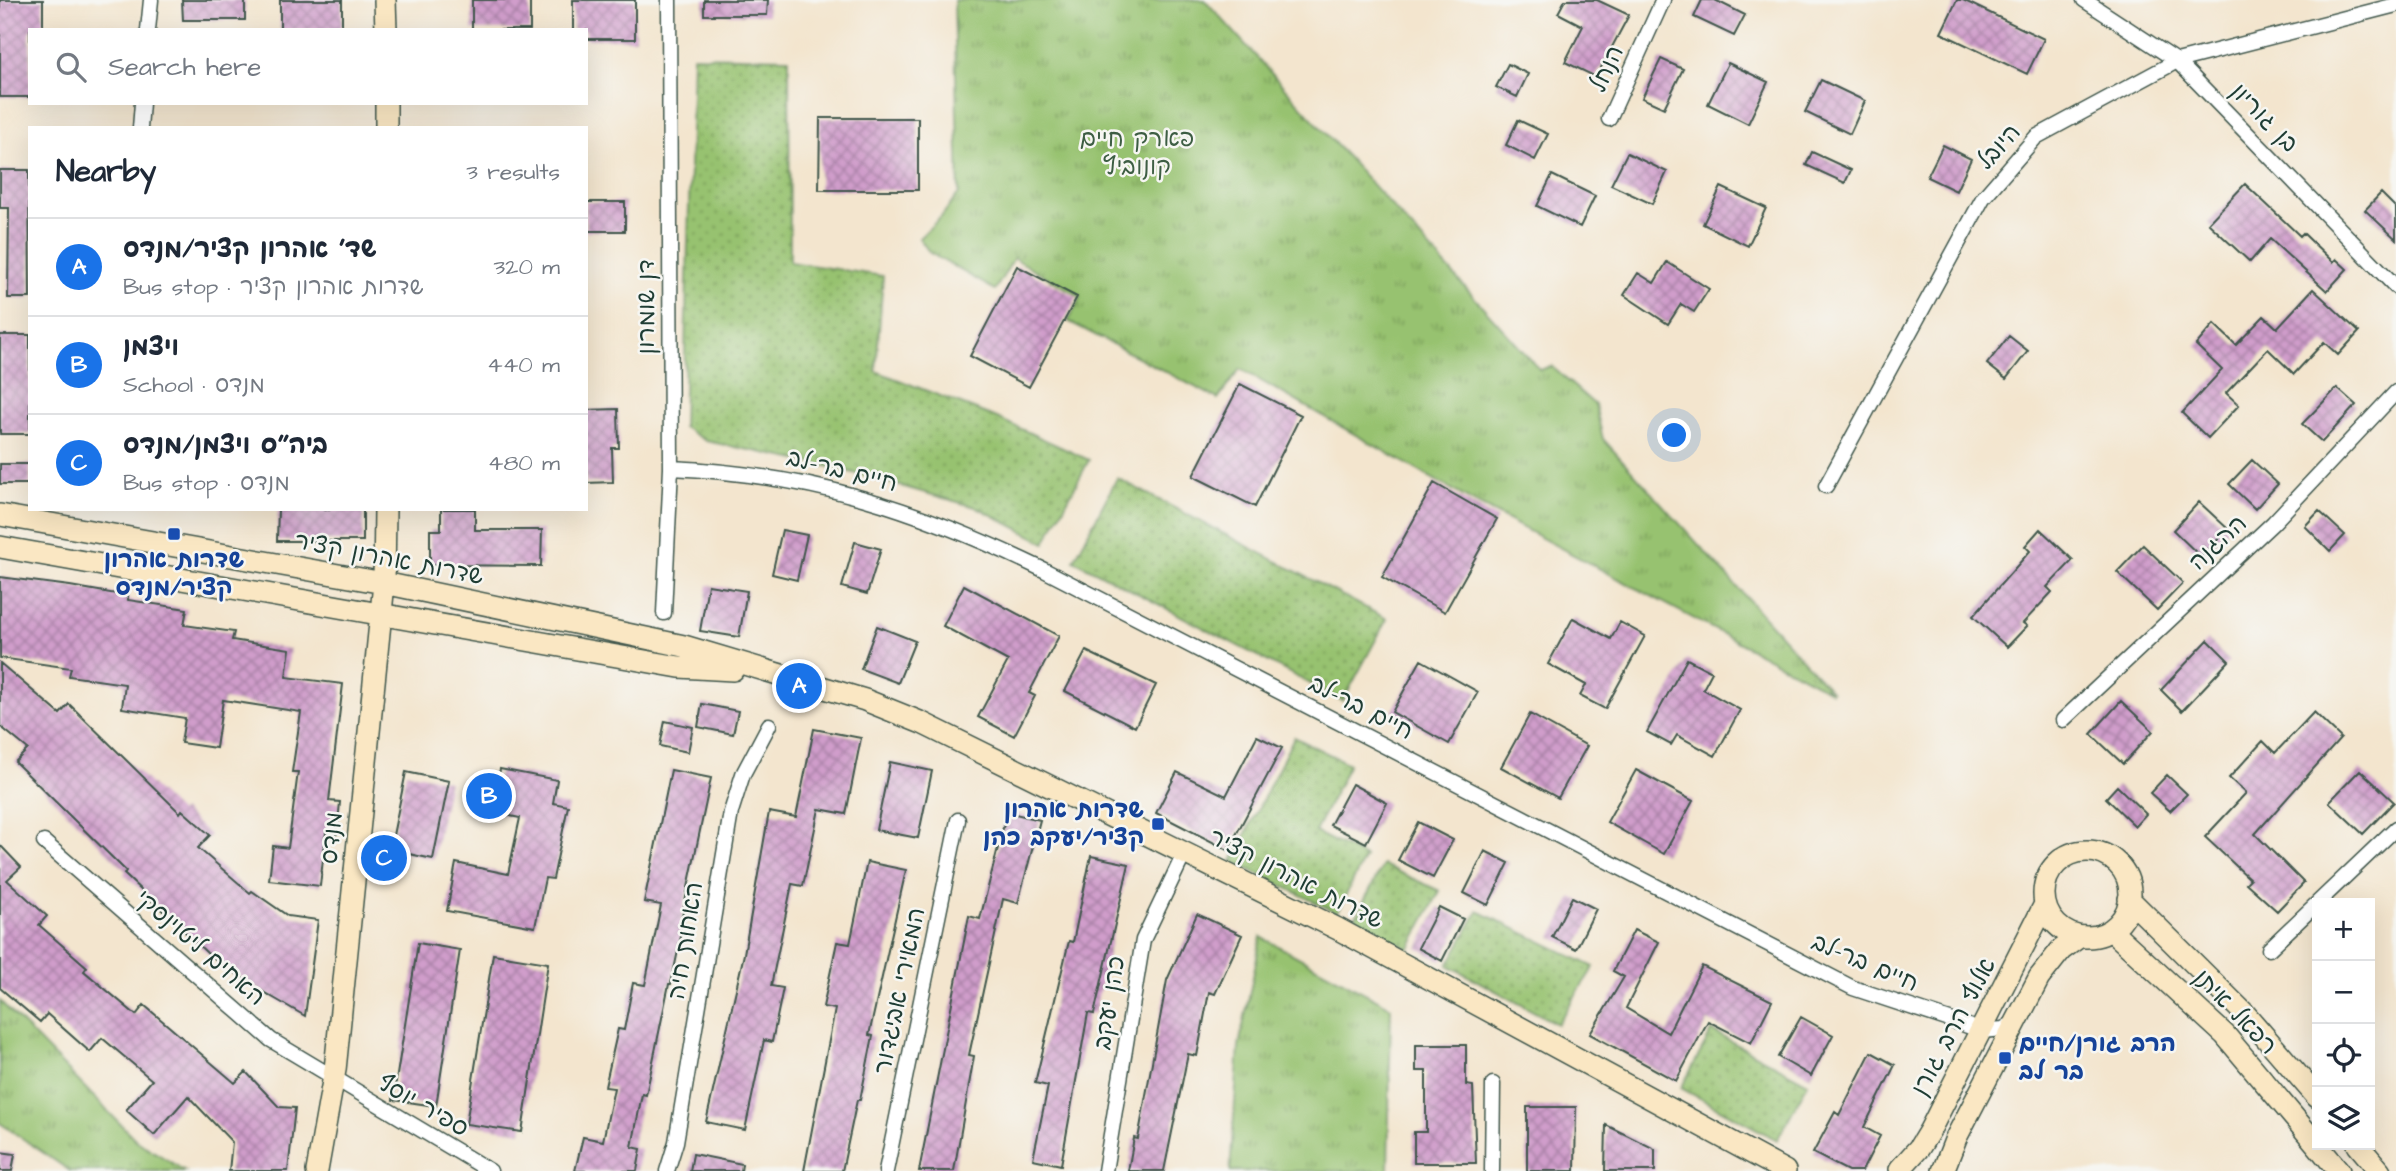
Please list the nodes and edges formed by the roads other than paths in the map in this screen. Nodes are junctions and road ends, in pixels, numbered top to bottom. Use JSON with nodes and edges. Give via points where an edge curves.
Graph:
{"nodes":[{"id":1,"x":151,"y":0,"type":"edge"},
{"id":2,"x":386,"y":0,"type":"edge"},
{"id":3,"x":669,"y":0,"type":"edge"},
{"id":4,"x":1663,"y":0,"type":"edge"},
{"id":5,"x":2084,"y":0,"type":"edge"},
{"id":6,"x":2396,"y":5,"type":"edge"},
{"id":7,"x":148,"y":28,"type":"edge"},
{"id":8,"x":386,"y":28,"type":"edge"},
{"id":9,"x":2177,"y":61,"type":"junction"},
{"id":10,"x":142,"y":105,"type":"edge"},
{"id":11,"x":386,"y":105,"type":"edge"},
{"id":12,"x":1609,"y":119,"type":"dead end"},
{"id":13,"x":140,"y":126,"type":"edge"},
{"id":14,"x":386,"y":126,"type":"edge"},
{"id":15,"x":2396,"y":287,"type":"edge"},
{"id":16,"x":2396,"y":392,"type":"edge"},
{"id":17,"x":671,"y":468,"type":"junction"},
{"id":18,"x":1826,"y":486,"type":"dead end"},
{"id":19,"x":385,"y":511,"type":"edge"},
{"id":20,"x":0,"y":515,"type":"edge"},
{"id":21,"x":0,"y":547,"type":"edge"},
{"id":22,"x":384,"y":583,"type":"junction"},
{"id":23,"x":381,"y":613,"type":"junction"},
{"id":24,"x":664,"y":613,"type":"dead end"},
{"id":25,"x":765,"y":673,"type":"junction"},
{"id":26,"x":2063,"y":720,"type":"dead end"},
{"id":27,"x":769,"y":725,"type":"dead end"},
{"id":28,"x":958,"y":820,"type":"dead end"},
{"id":29,"x":2396,"y":828,"type":"edge"},
{"id":30,"x":44,"y":842,"type":"dead end"},
{"id":31,"x":1185,"y":852,"type":"junction"},
{"id":32,"x":2129,"y":899,"type":"junction"},
{"id":33,"x":2045,"y":904,"type":"junction"},
{"id":34,"x":2111,"y":930,"type":"junction"},
{"id":35,"x":2079,"y":937,"type":"junction"},
{"id":36,"x":2269,"y":948,"type":"dead end"},
{"id":37,"x":2015,"y":1022,"type":"junction"},
{"id":38,"x":1983,"y":1031,"type":"junction"},
{"id":39,"x":334,"y":1080,"type":"junction"},
{"id":40,"x":1493,"y":1084,"type":"dead end"},
{"id":41,"x":2312,"y":1091,"type":"edge"},
{"id":42,"x":2362,"y":1150,"type":"edge"},
{"id":43,"x":1898,"y":1170,"type":"edge"},
{"id":44,"x":317,"y":1171,"type":"edge"},
{"id":45,"x":490,"y":1171,"type":"edge"},
{"id":46,"x":667,"y":1171,"type":"edge"},
{"id":47,"x":886,"y":1171,"type":"edge"},
{"id":48,"x":1105,"y":1171,"type":"edge"},
{"id":49,"x":1492,"y":1171,"type":"edge"},
{"id":50,"x":1785,"y":1171,"type":"edge"},
{"id":51,"x":1931,"y":1171,"type":"edge"},
{"id":52,"x":1943,"y":1171,"type":"edge"},
{"id":53,"x":2339,"y":1171,"type":"edge"},
{"id":54,"x":2380,"y":1171,"type":"edge"}],
"edges":[{"from":1,"to":7,"type":"street"},
{"from":2,"to":8,"type":"street"},
{"from":3,"to":17,"type":"street","name":"דן שומרון"},
{"from":4,"to":12,"type":"street","name":"הנחל"},
{"from":5,"to":9,"type":"street","name":"בן גוריון"},
{"from":6,"to":9,"type":"street","name":"היובל"},
{"from":9,"to":15,"type":"street","name":"בן גוריון"},
{"from":9,"to":18,"type":"street","name":"היובל","via":[[2036,137],[1983,198]]},
{"from":10,"to":13,"type":"street"},
{"from":11,"to":14,"type":"street"},
{"from":16,"to":26,"type":"street","name":"ההגנה","via":[[2273,523]]},
{"from":17,"to":24,"type":"street","name":"דן שומרון"},
{"from":17,"to":38,"type":"street","name":"חיים בר-לב","via":[[739,471],[793,480],[898,508],[969,534],[1853,988]]},
{"from":19,"to":22,"type":"street","name":"מנדס"},
{"from":20,"to":22,"type":"street","name":"שדרות אהרון קציר"},
{"from":21,"to":23,"type":"street","name":"שדרות אהרון קציר"},
{"from":22,"to":23,"type":"street","name":"מנדס"},
{"from":22,"to":25,"type":"street","name":"שדרות אהרון קציר","via":[[684,646]]},
{"from":23,"to":25,"type":"street","name":"שדרות אהרון קציר","via":[[679,667]]},
{"from":23,"to":39,"type":"street","name":"מנדס"},
{"from":25,"to":31,"type":"street","name":"שדרות אהרון קציר","via":[[865,699],[910,718]]},
{"from":27,"to":46,"type":"street","name":"האחות חיה","via":[[743,774],[731,812],[676,1142]]},
{"from":28,"to":47,"type":"street","name":"המאירי אביגדור"},
{"from":29,"to":36,"type":"street"},
{"from":30,"to":39,"type":"street","name":"האחים ליטוינסקי","via":[[271,1040]]},
{"from":31,"to":48,"type":"street","name":"כהן יעקב","via":[[1143,940]]},
{"from":31,"to":50,"type":"street","name":"שדרות אהרון קציר","via":[[1338,929]]},
{"from":32,"to":33,"type":"street","via":[[2129,887],[2118,864],[2107,856],[2081,852],[2068,856],[2049,874]]},
{"from":32,"to":34,"type":"street"},
{"from":32,"to":41,"type":"street","name":"רפאל איתן","via":[[2246,1015]]},
{"from":33,"to":35,"type":"street","via":[[2053,922]]},
{"from":33,"to":38,"type":"street","name":"אלוף הרב גורן"},
{"from":34,"to":35,"type":"street"},
{"from":34,"to":53,"type":"street","name":"רפאל איתן","via":[[2225,1035]]},
{"from":35,"to":37,"type":"street","via":[[2061,950],[2039,978]]},
{"from":37,"to":38,"type":"street"},
{"from":37,"to":52,"type":"street","via":[[1955,1138]]},
{"from":38,"to":43,"type":"street","name":"אלוף הרב גורן","via":[[1919,1148]]},
{"from":39,"to":44,"type":"street","name":"מנדס"},
{"from":39,"to":45,"type":"street","name":"ספיר יוסף"},
{"from":40,"to":49,"type":"street"},
{"from":42,"to":54,"type":"street"},
{"from":43,"to":51,"type":"street","via":[[1919,1166]]}]}
